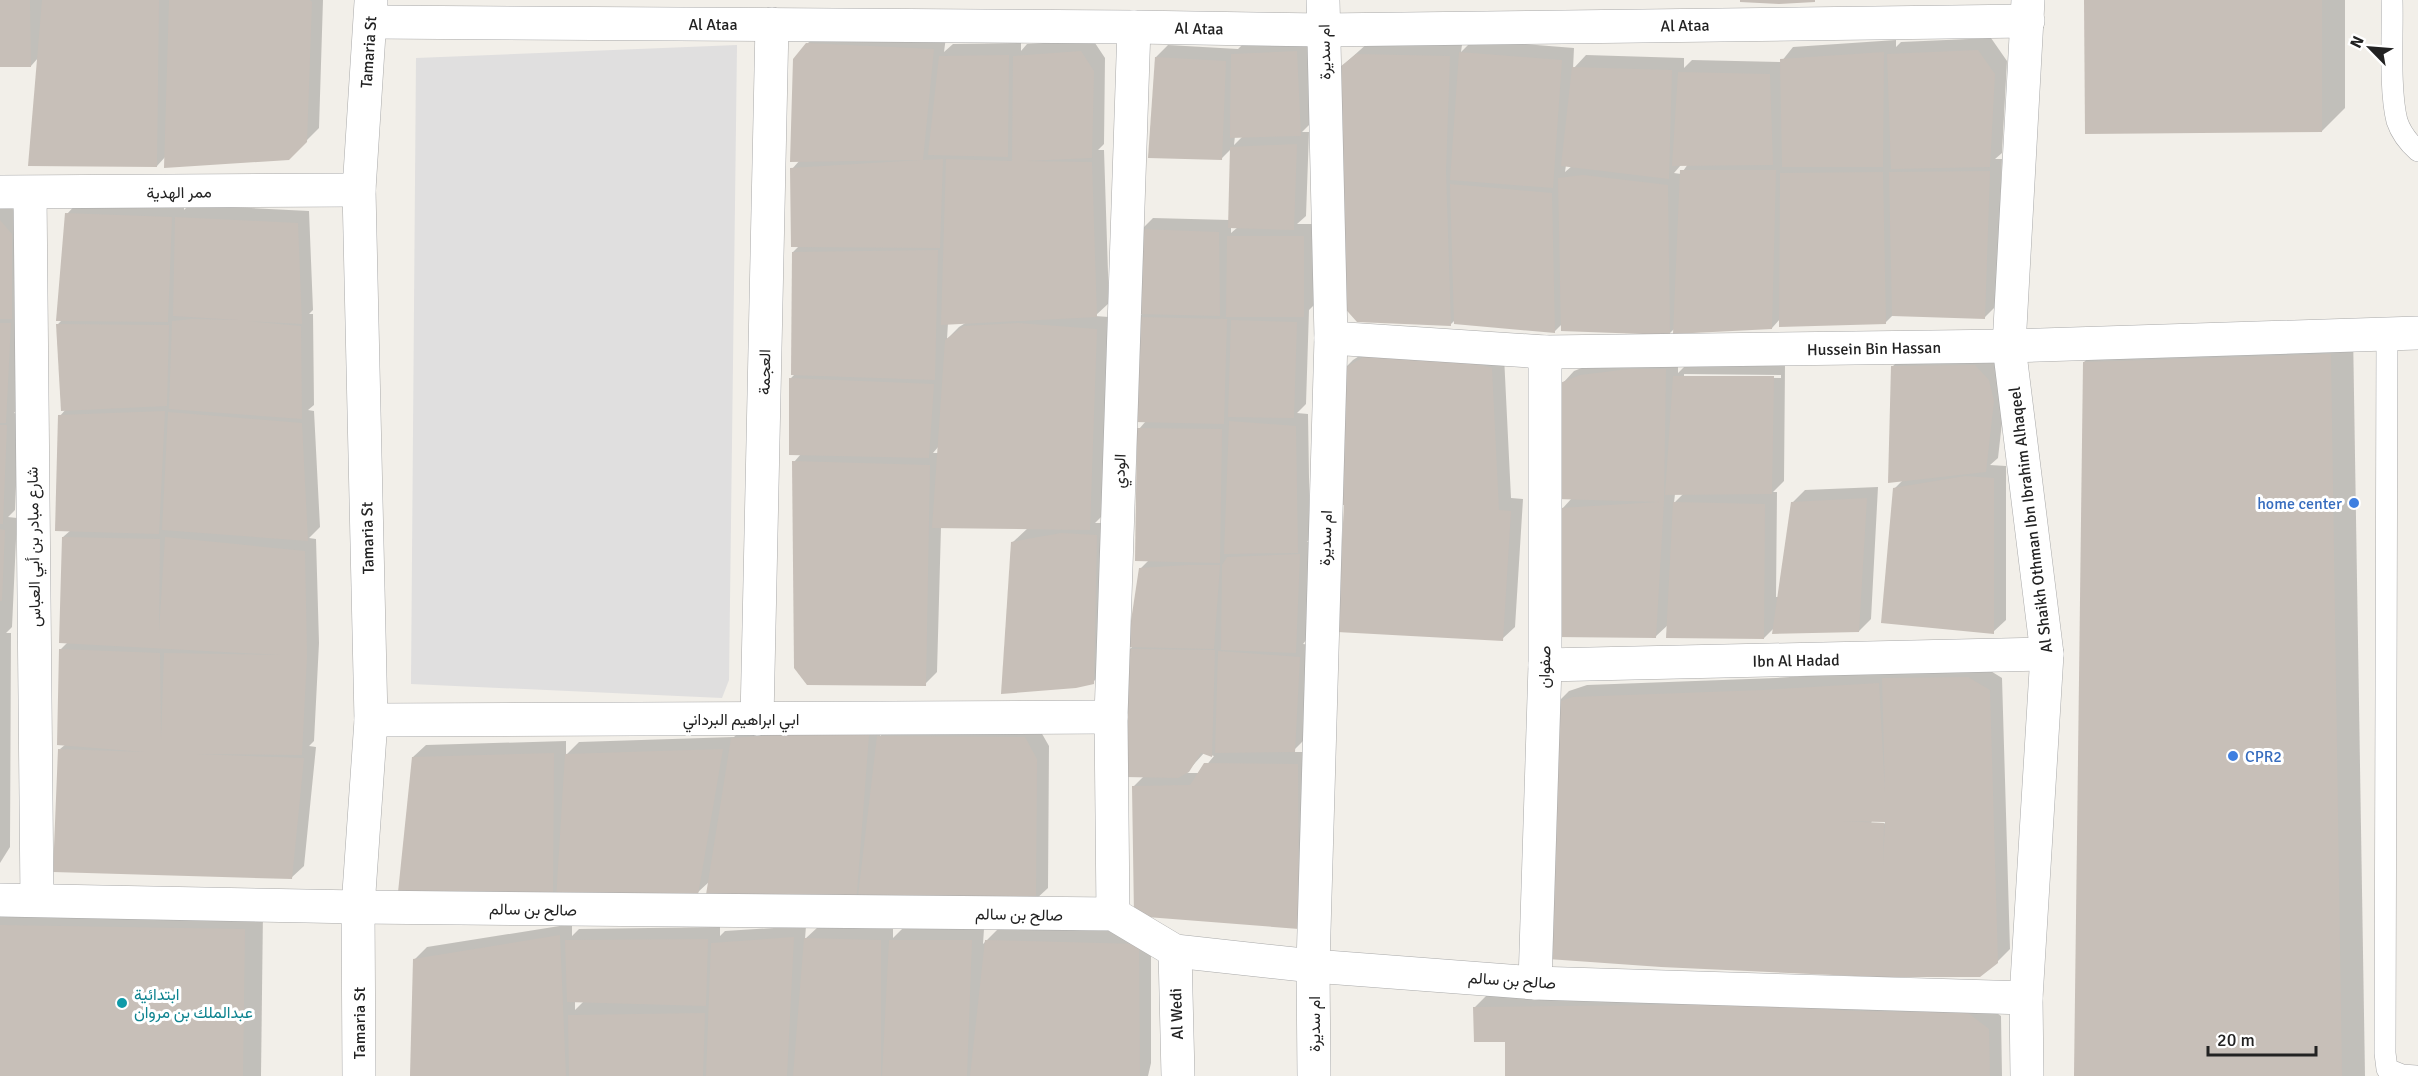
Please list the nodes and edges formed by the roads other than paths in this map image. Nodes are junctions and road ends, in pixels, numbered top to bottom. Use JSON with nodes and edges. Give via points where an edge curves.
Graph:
{"nodes":[{"id":1,"x":2392,"y":0,"type":"edge"},
{"id":2,"x":2028,"y":10,"type":"edge"},
{"id":3,"x":371,"y":11,"type":"edge"},
{"id":4,"x":1323,"y":15,"type":"edge"},
{"id":5,"x":772,"y":24,"type":"junction"},
{"id":6,"x":1134,"y":27,"type":"junction"},
{"id":7,"x":2418,"y":151,"type":"edge"},
{"id":8,"x":359,"y":190,"type":"junction"},
{"id":9,"x":15,"y":193,"type":"edge"},
{"id":10,"x":2403,"y":332,"type":"edge"},
{"id":11,"x":1331,"y":338,"type":"junction"},
{"id":12,"x":2009,"y":346,"type":"junction"},
{"id":13,"x":1545,"y":352,"type":"junction"},
{"id":14,"x":2047,"y":654,"type":"junction"},
{"id":15,"x":1545,"y":665,"type":"junction"},
{"id":16,"x":1111,"y":717,"type":"junction"},
{"id":17,"x":757,"y":719,"type":"junction"},
{"id":18,"x":371,"y":720,"type":"junction"},
{"id":19,"x":0,"y":900,"type":"edge"},
{"id":20,"x":37,"y":900,"type":"junction"},
{"id":21,"x":358,"y":908,"type":"junction"},
{"id":22,"x":1113,"y":915,"type":"junction"},
{"id":23,"x":1174,"y":951,"type":"junction"},
{"id":24,"x":1313,"y":966,"type":"junction"},
{"id":25,"x":1535,"y":983,"type":"junction"},
{"id":26,"x":2026,"y":998,"type":"junction"},
{"id":27,"x":359,"y":1076,"type":"edge"},
{"id":28,"x":1178,"y":1076,"type":"edge"},
{"id":29,"x":1314,"y":1076,"type":"edge"},
{"id":30,"x":2027,"y":1076,"type":"edge"},
{"id":31,"x":2416,"y":1076,"type":"edge"}],
"edges":[{"from":1,"to":7,"type":"lane","via":[[2394,99],[2398,122],[2408,142]]},
{"from":2,"to":4,"type":"street","name":"Al Ataa"},
{"from":2,"to":12,"type":"street","name":"Al Shaikh Othman Ibn Ibrahim Alhaqeel"},
{"from":3,"to":5,"type":"street","name":"Al Ataa"},
{"from":3,"to":8,"type":"street","name":"Tamaria St"},
{"from":4,"to":6,"type":"street","name":"Al Ataa"},
{"from":4,"to":11,"type":"street","name":"ام سديرة"},
{"from":5,"to":6,"type":"street","name":"Al Ataa"},
{"from":5,"to":17,"type":"street","name":"العجمة"},
{"from":6,"to":16,"type":"street","name":"الودي"},
{"from":8,"to":9,"type":"street","name":"ممر الهدية"},
{"from":8,"to":18,"type":"street","name":"Tamaria St"},
{"from":9,"to":20,"type":"street","name":"شارع مبادر بن أبي العباس"},
{"from":10,"to":12,"type":"street","name":"Hussein Bin Hassan"},
{"from":10,"to":31,"type":"lane","via":[[2385,1053],[2387,1069]]},
{"from":11,"to":13,"type":"street","name":"Hussein Bin Hassan"},
{"from":11,"to":24,"type":"street","name":"ام سديرة"},
{"from":12,"to":13,"type":"street","name":"Hussein Bin Hassan"},
{"from":12,"to":14,"type":"street","name":"Al Shaikh Othman Ibn Ibrahim Alhaqeel"},
{"from":13,"to":15,"type":"street","name":"صفوان"},
{"from":14,"to":15,"type":"street","name":"Ibn Al Hadad"},
{"from":14,"to":26,"type":"street","name":"Al Shaikh Othman Ibn Ibrahim Alhaqeel"},
{"from":15,"to":25,"type":"street","name":"صفوان"},
{"from":16,"to":17,"type":"street","name":"ابي ابراهيم البرداني"},
{"from":16,"to":22,"type":"street","name":"الودي"},
{"from":17,"to":18,"type":"street","name":"ابي ابراهيم البرداني"},
{"from":18,"to":21,"type":"street","name":"Tamaria St"},
{"from":19,"to":20,"type":"street","name":"صالح بن سالم"},
{"from":20,"to":21,"type":"street","name":"صالح بن سالم"},
{"from":21,"to":22,"type":"street","name":"صالح بن سالم"},
{"from":21,"to":27,"type":"street","name":"Tamaria St"},
{"from":22,"to":23,"type":"street","name":"صالح بن سالم"},
{"from":23,"to":24,"type":"street","name":"صالح بن سالم"},
{"from":23,"to":28,"type":"street","name":"Al Wedi"},
{"from":24,"to":25,"type":"street","name":"صالح بن سالم"},
{"from":24,"to":29,"type":"street","name":"ام سديرة"},
{"from":25,"to":26,"type":"street","name":"صالح بن سالم"},
{"from":26,"to":30,"type":"street","name":"Al Shaikh Othman Ibn Ibrahim Alhaqeel"}]}
